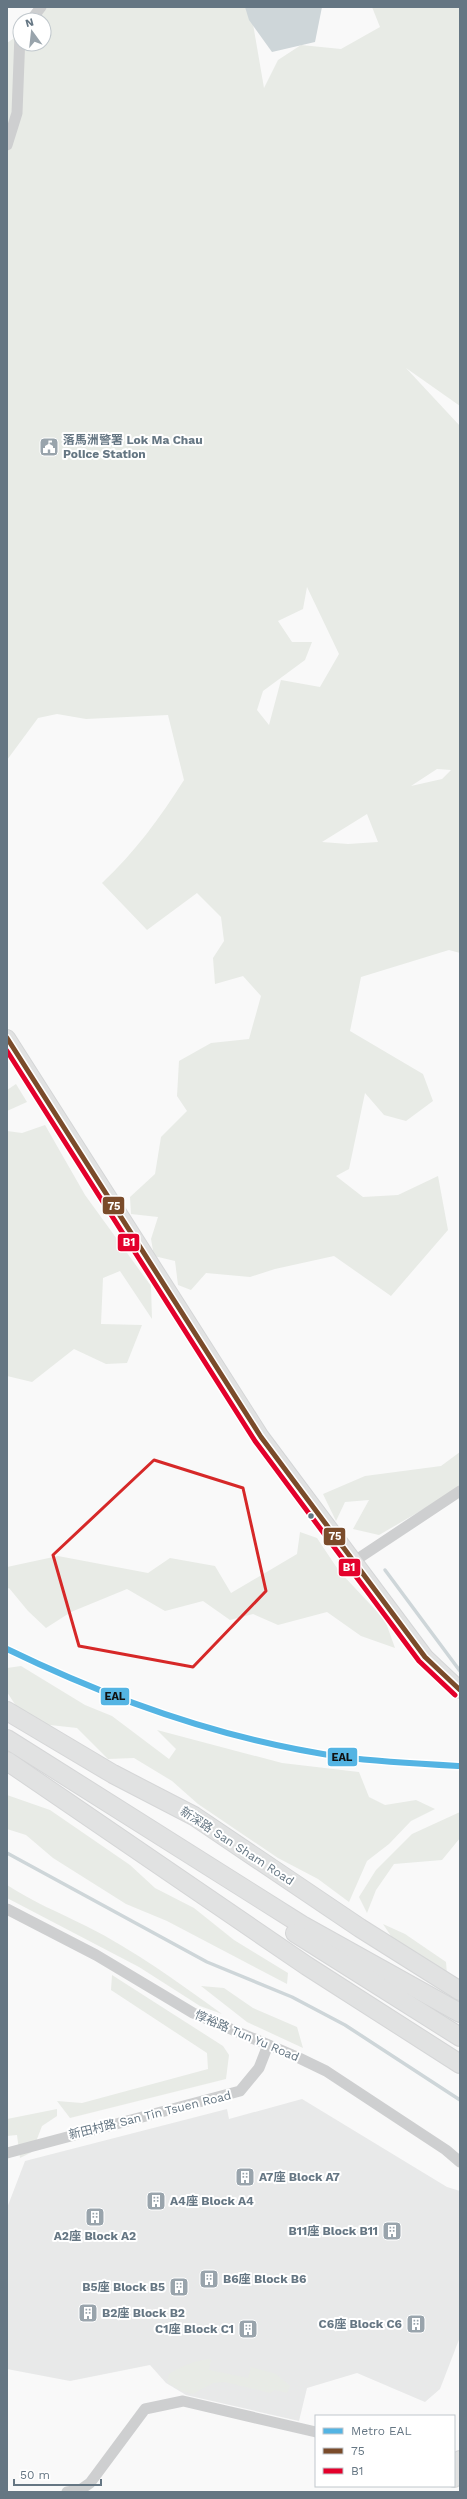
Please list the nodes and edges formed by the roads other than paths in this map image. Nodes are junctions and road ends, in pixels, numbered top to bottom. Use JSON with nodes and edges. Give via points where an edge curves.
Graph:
{"nodes":[{"id":1,"x":19,"y":52,"type":"edge"},
{"id":2,"x":7,"y":145,"type":"edge"},
{"id":3,"x":7,"y":1038,"type":"edge"},
{"id":4,"x":460,"y":1492,"type":"edge"},
{"id":5,"x":353,"y":1562,"type":"junction"},
{"id":6,"x":460,"y":1690,"type":"edge"},
{"id":7,"x":7,"y":1711,"type":"edge"},
{"id":8,"x":7,"y":1739,"type":"edge"},
{"id":9,"x":7,"y":1761,"type":"edge"},
{"id":10,"x":108,"y":1830,"type":"junction"},
{"id":11,"x":7,"y":1909,"type":"edge"},
{"id":12,"x":302,"y":1925,"type":"junction"},
{"id":13,"x":460,"y":1991,"type":"edge"},
{"id":14,"x":401,"y":2000,"type":"junction"},
{"id":15,"x":460,"y":2012,"type":"edge"},
{"id":16,"x":460,"y":2037,"type":"edge"},
{"id":17,"x":268,"y":2045,"type":"junction"},
{"id":18,"x":453,"y":2059,"type":"edge"},
{"id":19,"x":7,"y":2153,"type":"edge"},
{"id":20,"x":460,"y":2162,"type":"edge"},
{"id":21,"x":315,"y":2432,"type":"edge"},
{"id":22,"x":458,"y":2461,"type":"edge"},
{"id":23,"x":455,"y":2475,"type":"edge"},
{"id":24,"x":67,"y":2492,"type":"edge"}],
"edges":[{"from":1,"to":2,"type":"street","via":[[17,113]]},
{"from":3,"to":5,"type":"street","via":[[261,1437]]},
{"from":4,"to":5,"type":"street"},
{"from":5,"to":6,"type":"street","via":[[425,1657]]},
{"from":7,"to":13,"type":"main road","name":"新深路 San Sham Road","via":[[113,1774],[194,1816],[360,1928]]},
{"from":8,"to":12,"type":"main road"},
{"from":9,"to":10,"type":"main road"},
{"from":10,"to":14,"type":"main road","via":[[196,1871]]},
{"from":10,"to":18,"type":"main road","via":[[307,1966]]},
{"from":11,"to":17,"type":"street","name":"惇裕路 Tun Yu Road","via":[[96,1955],[192,2014]]},
{"from":12,"to":14,"type":"main road"},
{"from":12,"to":15,"type":"main road"},
{"from":14,"to":16,"type":"main road"},
{"from":17,"to":19,"type":"street","name":"新田村路 San Tin Tsuen Road","via":[[259,2068],[240,2091]]},
{"from":17,"to":20,"type":"street","name":"惇裕路 Tun Yu Road","via":[[326,2071],[440,2146]]},
{"from":21,"to":24,"type":"street","via":[[183,2401],[142,2411],[90,2483],[80,2490]]},
{"from":22,"to":23,"type":"street"}]}
